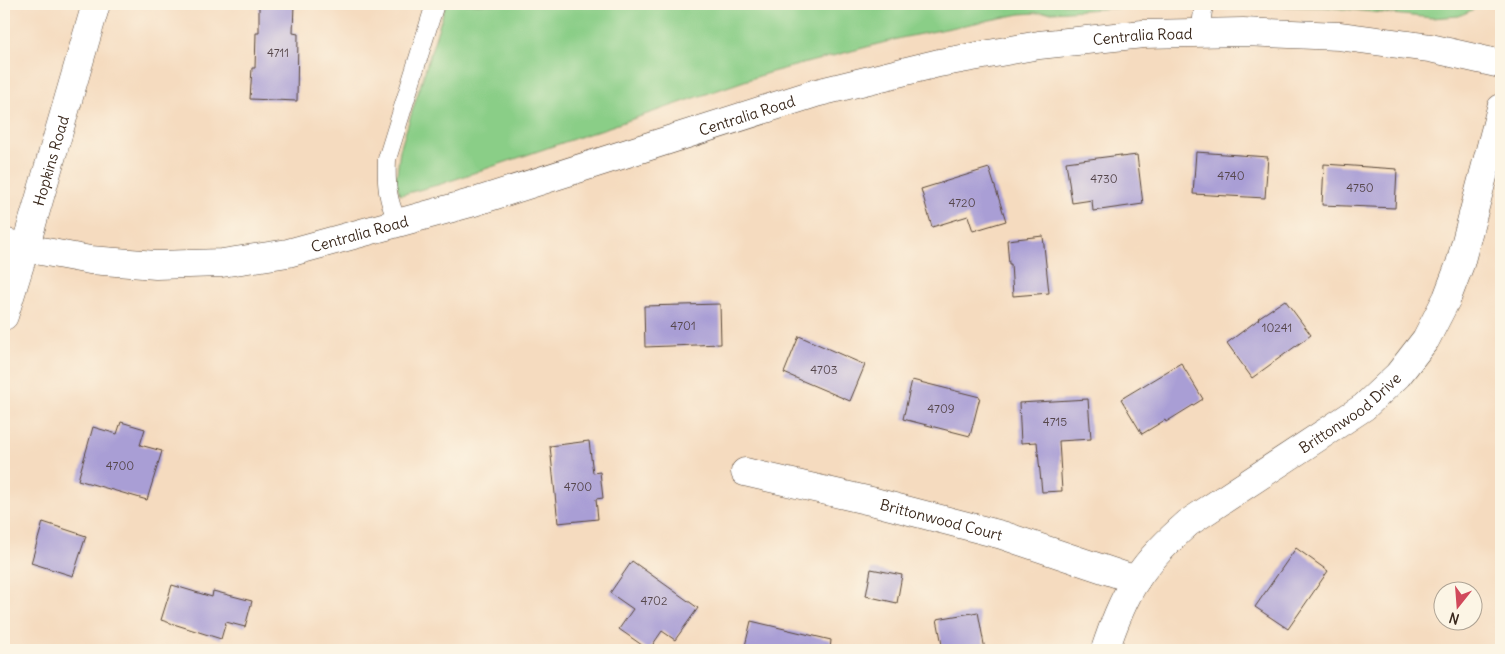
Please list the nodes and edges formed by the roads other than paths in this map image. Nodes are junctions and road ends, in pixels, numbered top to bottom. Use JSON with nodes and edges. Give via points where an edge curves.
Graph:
{"nodes":[{"id":1,"x":96,"y":4,"type":"edge"},
{"id":2,"x":435,"y":4,"type":"edge"},
{"id":3,"x":1204,"y":4,"type":"edge"},
{"id":4,"x":1200,"y":32,"type":"junction"},
{"id":5,"x":1501,"y":64,"type":"edge"},
{"id":6,"x":1501,"y":108,"type":"edge"},
{"id":7,"x":398,"y":222,"type":"junction"},
{"id":8,"x":15,"y":245,"type":"edge"},
{"id":9,"x":4,"y":316,"type":"edge"},
{"id":10,"x":745,"y":472,"type":"dead end"},
{"id":11,"x":1136,"y":580,"type":"junction"},
{"id":12,"x":1105,"y":650,"type":"edge"}],
"edges":[{"from":1,"to":8,"type":"main road","name":"Hopkins Road"},
{"from":2,"to":7,"type":"lane","via":[[387,159],[386,186]]},
{"from":3,"to":4,"type":"lane"},
{"from":4,"to":5,"type":"main road","name":"Centralia Road","via":[[1339,36],[1430,48]]},
{"from":4,"to":7,"type":"main road","name":"Centralia Road","via":[[1143,34],[1039,45],[930,65],[816,93],[474,202]]},
{"from":6,"to":11,"type":"main road","name":"Brittonwood Drive","via":[[1460,264],[1447,298],[1426,338],[1398,375],[1364,406],[1188,523],[1163,546]]},
{"from":7,"to":8,"type":"main road","name":"Centralia Road","via":[[288,253],[156,266],[90,260]]},
{"from":8,"to":9,"type":"main road","name":"Hopkins Road"},
{"from":10,"to":11,"type":"main road","name":"Brittonwood Court","via":[[1002,535]]},
{"from":11,"to":12,"type":"main road","name":"Brittonwood Drive","via":[[1114,623]]}]}
